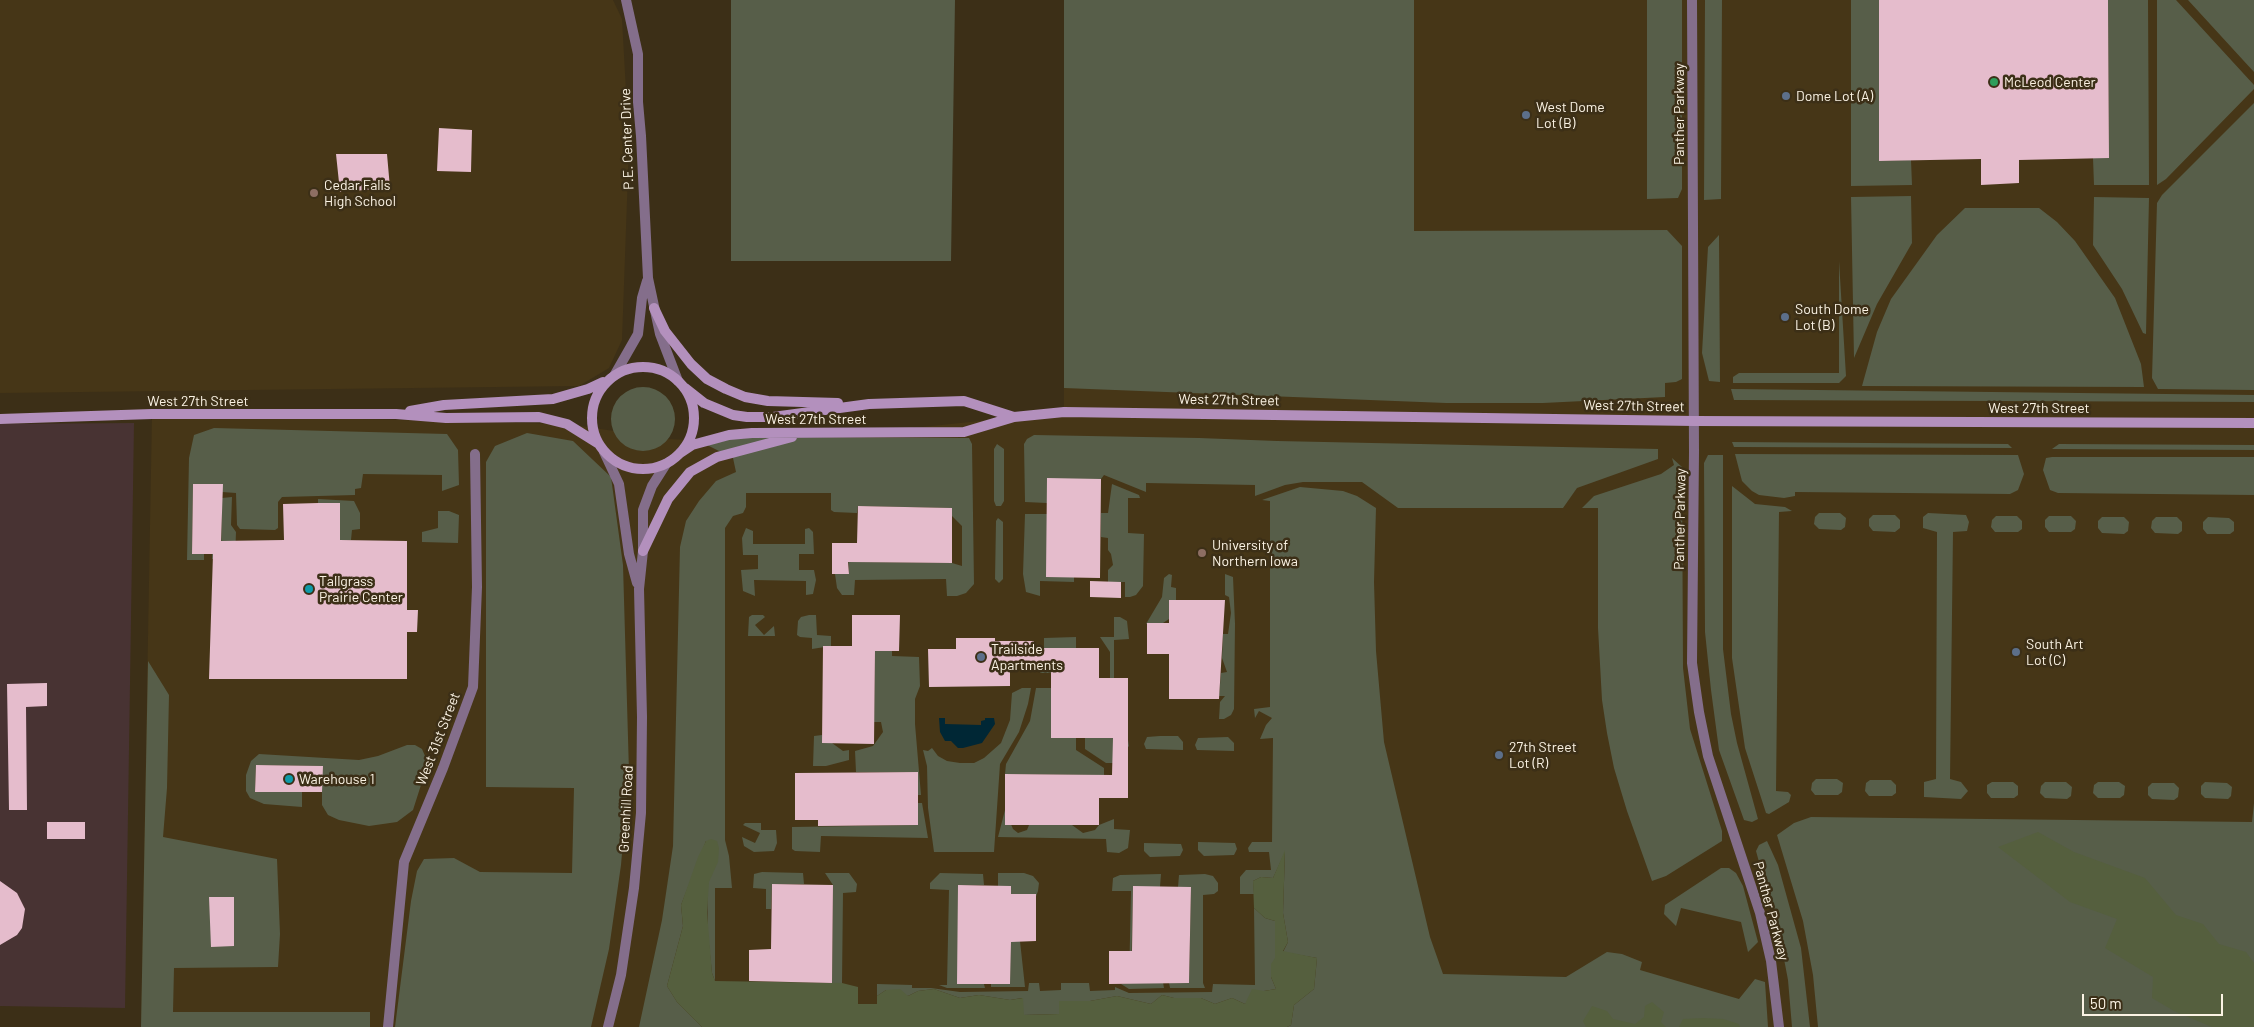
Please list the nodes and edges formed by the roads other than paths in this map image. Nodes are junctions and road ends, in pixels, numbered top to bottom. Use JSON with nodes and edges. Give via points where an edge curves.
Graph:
{"nodes":[{"id":1,"x":626,"y":0,"type":"edge"},
{"id":2,"x":1692,"y":0,"type":"edge"},
{"id":3,"x":648,"y":278,"type":"junction"},
{"id":4,"x":654,"y":308,"type":"junction"},
{"id":5,"x":612,"y":377,"type":"junction"},
{"id":6,"x":682,"y":385,"type":"junction"},
{"id":7,"x":869,"y":404,"type":"junction"},
{"id":8,"x":396,"y":414,"type":"junction"},
{"id":9,"x":1014,"y":416,"type":"junction"},
{"id":10,"x":0,"y":419,"type":"edge"},
{"id":11,"x":1694,"y":421,"type":"junction"},
{"id":12,"x":2254,"y":423,"type":"edge"},
{"id":13,"x":806,"y":433,"type":"junction"},
{"id":14,"x":601,"y":448,"type":"junction"},
{"id":15,"x":680,"y":453,"type":"junction"},
{"id":16,"x":475,"y":454,"type":"dead end"},
{"id":17,"x":666,"y":464,"type":"junction"},
{"id":18,"x":643,"y":551,"type":"junction"},
{"id":19,"x":639,"y":589,"type":"junction"},
{"id":20,"x":388,"y":1027,"type":"edge"},
{"id":21,"x":608,"y":1027,"type":"edge"},
{"id":22,"x":1780,"y":1027,"type":"edge"}],
"edges":[{"from":1,"to":3,"type":"street","name":"P.E. Center Drive","via":[[638,54]]},
{"from":2,"to":11,"type":"street","name":"Panther Parkway"},
{"from":3,"to":4,"type":"street","name":"P.E. Center Drive"},
{"from":3,"to":5,"type":"street","name":"P.E. Center Drive","via":[[638,334]]},
{"from":4,"to":6,"type":"street","name":"P.E. Center Drive","via":[[660,334]]},
{"from":4,"to":7,"type":"main road","via":[[678,350],[707,379],[726,389],[768,401]]},
{"from":5,"to":6,"type":"main road","via":[[640,366],[656,368]]},
{"from":5,"to":8,"type":"main road","name":"West 27th Street","via":[[588,389],[553,399],[444,405]]},
{"from":5,"to":14,"type":"main road","via":[[599,390],[593,406],[591,422]]},
{"from":6,"to":7,"type":"main road","name":"West 27th Street","via":[[711,406],[747,417],[773,417]]},
{"from":6,"to":15,"type":"main road","via":[[692,404],[694,422],[690,439]]},
{"from":7,"to":9,"type":"main road","name":"West 27th Street","via":[[964,401]]},
{"from":8,"to":10,"type":"main road","name":"West 27th Street","via":[[152,414]]},
{"from":8,"to":14,"type":"main road","name":"West 27th Street","via":[[446,418],[539,417],[567,424]]},
{"from":9,"to":11,"type":"main road","name":"West 27th Street","via":[[1064,412]]},
{"from":9,"to":13,"type":"main road","name":"West 27th Street","via":[[964,432]]},
{"from":11,"to":12,"type":"main road","name":"West 27th Street"},
{"from":11,"to":22,"type":"street","name":"Panther Parkway","via":[[1692,663],[1708,756],[1760,913],[1773,969]]},
{"from":13,"to":15,"type":"main road","name":"West 27th Street","via":[[729,435],[692,445]]},
{"from":13,"to":18,"type":"main road","via":[[717,457],[690,472],[668,499]]},
{"from":14,"to":17,"type":"main road","via":[[616,462],[632,468],[649,469]]},
{"from":14,"to":19,"type":"street","name":"Greenhill Road","via":[[619,484],[629,554]]},
{"from":15,"to":17,"type":"main road"},
{"from":16,"to":20,"type":"street","name":"West 31st Street","via":[[477,587],[473,687],[404,862]]},
{"from":17,"to":18,"type":"street","name":"Greenhill Road","via":[[652,486],[643,510]]},
{"from":18,"to":19,"type":"street","name":"Greenhill Road"},
{"from":19,"to":21,"type":"street","name":"Greenhill Road","via":[[640,813],[634,888],[621,975]]}]}
